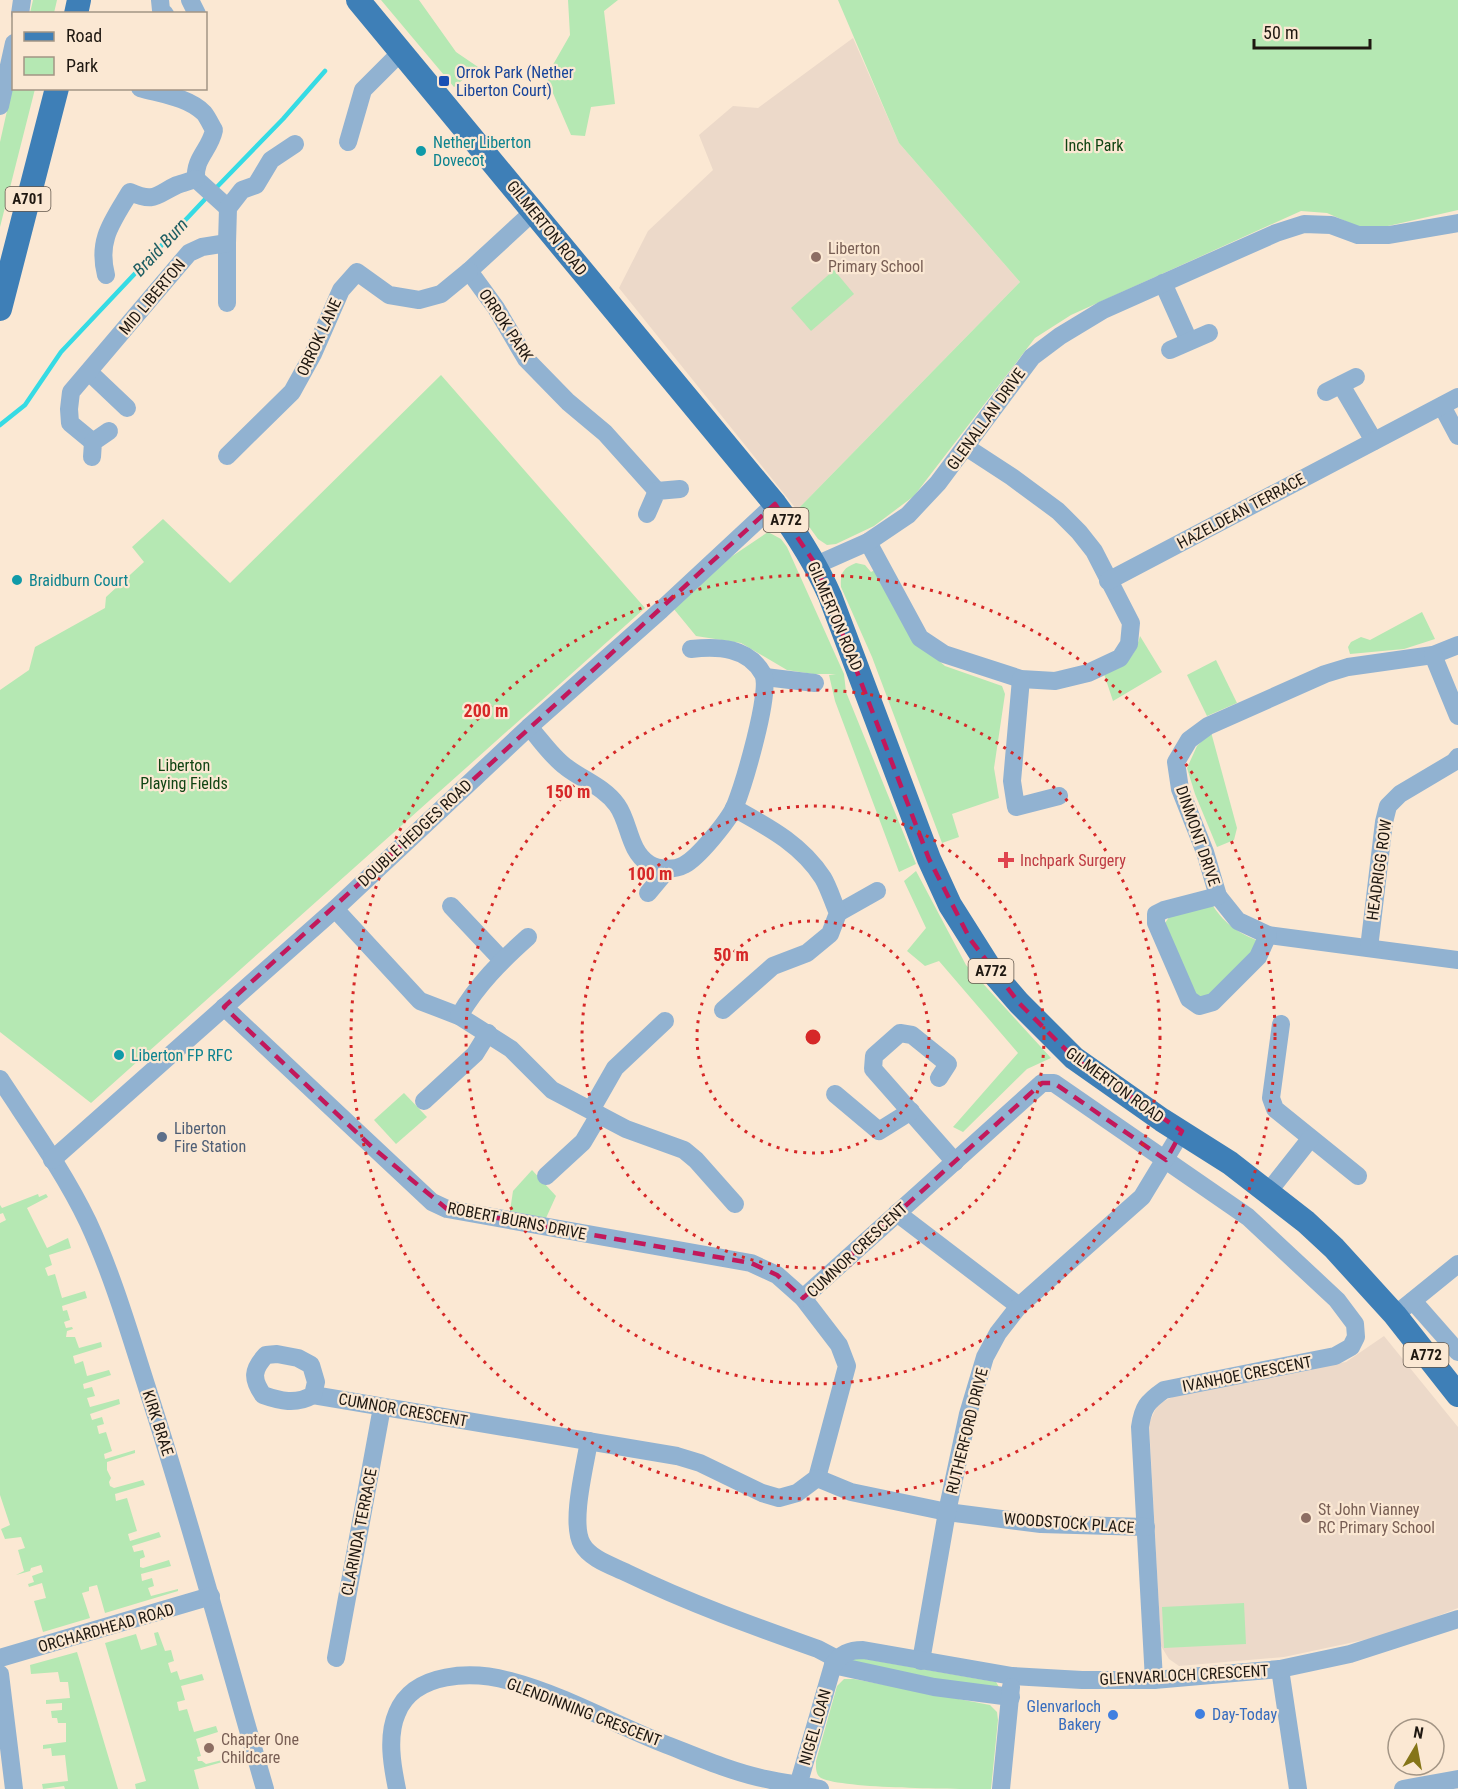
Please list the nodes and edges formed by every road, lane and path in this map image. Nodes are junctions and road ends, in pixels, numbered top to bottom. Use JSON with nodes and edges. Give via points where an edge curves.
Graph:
{"nodes":[{"id":1,"x":358,"y":0,"type":"edge"},
{"id":2,"x":402,"y":51,"type":"junction"},
{"id":3,"x":12,"y":52,"type":"edge"},
{"id":4,"x":56,"y":90,"type":"edge"},
{"id":5,"x":157,"y":90,"type":"edge"},
{"id":6,"x":174,"y":92,"type":"edge"},
{"id":7,"x":1,"y":99,"type":"edge"},
{"id":8,"x":348,"y":141,"type":"dead end"},
{"id":9,"x":295,"y":144,"type":"dead end"},
{"id":10,"x":196,"y":179,"type":"junction"},
{"id":11,"x":228,"y":208,"type":"junction"},
{"id":12,"x":533,"y":212,"type":"junction"},
{"id":13,"x":1458,"y":223,"type":"edge"},
{"id":14,"x":227,"y":243,"type":"junction"},
{"id":15,"x":469,"y":272,"type":"junction"},
{"id":16,"x":106,"y":275,"type":"dead end"},
{"id":17,"x":1163,"y":283,"type":"junction"},
{"id":18,"x":227,"y":303,"type":"dead end"},
{"id":19,"x":0,"y":309,"type":"edge"},
{"id":20,"x":1209,"y":333,"type":"dead end"},
{"id":21,"x":1189,"y":341,"type":"junction"},
{"id":22,"x":1170,"y":350,"type":"dead end"},
{"id":23,"x":89,"y":372,"type":"junction"},
{"id":24,"x":1341,"y":385,"type":"dead end"},
{"id":25,"x":1450,"y":402,"type":"edge"},
{"id":26,"x":127,"y":408,"type":"dead end"},
{"id":27,"x":109,"y":431,"type":"dead end"},
{"id":28,"x":1458,"y":436,"type":"edge"},
{"id":29,"x":1374,"y":441,"type":"junction"},
{"id":30,"x":966,"y":447,"type":"junction"},
{"id":31,"x":227,"y":456,"type":"dead end"},
{"id":32,"x":680,"y":489,"type":"dead end"},
{"id":33,"x":657,"y":491,"type":"junction"},
{"id":34,"x":776,"y":504,"type":"junction"},
{"id":35,"x":648,"y":514,"type":"dead end"},
{"id":36,"x":868,"y":542,"type":"junction"},
{"id":37,"x":816,"y":565,"type":"junction"},
{"id":38,"x":1108,"y":580,"type":"junction"},
{"id":39,"x":1458,"y":645,"type":"edge"},
{"id":40,"x":691,"y":650,"type":"dead end"},
{"id":41,"x":1433,"y":655,"type":"junction"},
{"id":42,"x":765,"y":676,"type":"junction"},
{"id":43,"x":1021,"y":679,"type":"junction"},
{"id":44,"x":815,"y":683,"type":"dead end"},
{"id":45,"x":1458,"y":716,"type":"edge"},
{"id":46,"x":529,"y":727,"type":"junction"},
{"id":47,"x":1458,"y":757,"type":"edge"},
{"id":48,"x":1059,"y":796,"type":"dead end"},
{"id":49,"x":734,"y":808,"type":"junction"},
{"id":50,"x":668,"y":869,"type":"junction"},
{"id":51,"x":877,"y":891,"type":"dead end"},
{"id":52,"x":648,"y":893,"type":"dead end"},
{"id":53,"x":1218,"y":896,"type":"junction"},
{"id":54,"x":452,"y":906,"type":"dead end"},
{"id":55,"x":335,"y":909,"type":"junction"},
{"id":56,"x":838,"y":913,"type":"junction"},
{"id":57,"x":1268,"y":935,"type":"junction"},
{"id":58,"x":528,"y":937,"type":"dead end"},
{"id":59,"x":1369,"y":948,"type":"junction"},
{"id":60,"x":502,"y":960,"type":"junction"},
{"id":61,"x":1458,"y":960,"type":"edge"},
{"id":62,"x":224,"y":1007,"type":"junction"},
{"id":63,"x":723,"y":1010,"type":"dead end"},
{"id":64,"x":459,"y":1016,"type":"junction"},
{"id":65,"x":665,"y":1022,"type":"dead end"},
{"id":66,"x":1281,"y":1024,"type":"dead end"},
{"id":67,"x":488,"y":1034,"type":"junction"},
{"id":68,"x":939,"y":1078,"type":"dead end"},
{"id":69,"x":0,"y":1079,"type":"edge"},
{"id":70,"x":835,"y":1094,"type":"dead end"},
{"id":71,"x":424,"y":1101,"type":"dead end"},
{"id":72,"x":911,"y":1111,"type":"junction"},
{"id":73,"x":595,"y":1113,"type":"junction"},
{"id":74,"x":1182,"y":1131,"type":"junction"},
{"id":75,"x":1310,"y":1139,"type":"junction"},
{"id":76,"x":52,"y":1160,"type":"junction"},
{"id":77,"x":1166,"y":1160,"type":"junction"},
{"id":78,"x":955,"y":1162,"type":"junction"},
{"id":79,"x":546,"y":1176,"type":"dead end"},
{"id":80,"x":1358,"y":1176,"type":"dead end"},
{"id":81,"x":1269,"y":1191,"type":"junction"},
{"id":82,"x":735,"y":1204,"type":"dead end"},
{"id":83,"x":897,"y":1213,"type":"junction"},
{"id":84,"x":1458,"y":1264,"type":"edge"},
{"id":85,"x":803,"y":1298,"type":"junction"},
{"id":86,"x":1019,"y":1306,"type":"junction"},
{"id":87,"x":1404,"y":1308,"type":"junction"},
{"id":88,"x":1458,"y":1352,"type":"edge"},
{"id":89,"x":313,"y":1395,"type":"dead end"},
{"id":90,"x":1458,"y":1395,"type":"edge"},
{"id":91,"x":382,"y":1407,"type":"junction"},
{"id":92,"x":589,"y":1441,"type":"junction"},
{"id":93,"x":817,"y":1478,"type":"junction"},
{"id":94,"x":947,"y":1512,"type":"junction"},
{"id":95,"x":1146,"y":1527,"type":"junction"},
{"id":96,"x":211,"y":1596,"type":"junction"},
{"id":97,"x":1458,"y":1619,"type":"edge"},
{"id":98,"x":0,"y":1658,"type":"edge"},
{"id":99,"x":336,"y":1658,"type":"dead end"},
{"id":100,"x":921,"y":1661,"type":"junction"},
{"id":101,"x":835,"y":1662,"type":"junction"},
{"id":102,"x":1280,"y":1669,"type":"junction"},
{"id":103,"x":0,"y":1674,"type":"edge"},
{"id":104,"x":1012,"y":1676,"type":"junction"},
{"id":105,"x":1154,"y":1680,"type":"junction"},
{"id":106,"x":1011,"y":1697,"type":"junction"},
{"id":107,"x":1458,"y":1779,"type":"edge"},
{"id":108,"x":798,"y":1787,"type":"edge"},
{"id":109,"x":14,"y":1789,"type":"edge"},
{"id":110,"x":265,"y":1789,"type":"edge"},
{"id":111,"x":397,"y":1789,"type":"edge"},
{"id":112,"x":820,"y":1789,"type":"edge"},
{"id":113,"x":1001,"y":1789,"type":"edge"},
{"id":114,"x":1298,"y":1789,"type":"edge"},
{"id":115,"x":1403,"y":1789,"type":"edge"}],
"edges":[{"from":1,"to":2,"type":"main road","name":"GILMERTON ROAD","number":"A772"},
{"from":2,"to":8,"type":"street","via":[[363,90]]},
{"from":2,"to":12,"type":"main road","name":"GILMERTON ROAD","number":"A772"},
{"from":3,"to":7,"type":"street"},
{"from":4,"to":19,"type":"main road","number":"A701"},
{"from":5,"to":6,"type":"street"},
{"from":6,"to":10,"type":"street","via":[[205,114],[214,130],[212,143],[195,168]]},
{"from":9,"to":11,"type":"street","via":[[271,160],[256,185],[242,190]]},
{"from":10,"to":11,"type":"street"},
{"from":10,"to":16,"type":"street","via":[[162,196],[143,198],[124,187],[106,231],[102,258]]},
{"from":11,"to":14,"type":"street"},
{"from":12,"to":15,"type":"street","name":"ORROK PARK"},
{"from":12,"to":34,"type":"main road","name":"GILMERTON ROAD","number":"A772"},
{"from":13,"to":17,"type":"street","name":"GLENALLAN DRIVE","via":[[1389,235],[1358,235],[1330,225],[1304,224],[1276,232]]},
{"from":14,"to":18,"type":"street"},
{"from":14,"to":23,"type":"street","name":"MID LIBERTON","via":[[189,253]]},
{"from":15,"to":31,"type":"street","name":"ORROK LANE","via":[[441,294],[419,300],[389,295],[357,272],[341,290],[292,392],[246,449]]},
{"from":15,"to":33,"type":"street","name":"ORROK PARK","via":[[526,359],[604,432]]},
{"from":17,"to":21,"type":"street"},
{"from":17,"to":30,"type":"street","name":"GLENALLAN DRIVE","via":[[1103,310],[1032,357]]},
{"from":20,"to":21,"type":"street"},
{"from":21,"to":22,"type":"street"},
{"from":23,"to":26,"type":"street"},
{"from":23,"to":27,"type":"street","name":"MID LIBERTON","via":[[71,392],[70,423],[93,449]]},
{"from":24,"to":29,"type":"street"},
{"from":25,"to":28,"type":"street","name":"HAZELDEAN TERRACE"},
{"from":25,"to":29,"type":"street","name":"HAZELDEAN TERRACE"},
{"from":29,"to":38,"type":"street","name":"HAZELDEAN TERRACE"},
{"from":30,"to":36,"type":"street","name":"GLENALLAN DRIVE","via":[[908,514]]},
{"from":30,"to":38,"type":"street","via":[[1058,511],[1094,551]]},
{"from":32,"to":33,"type":"street"},
{"from":33,"to":35,"type":"street"},
{"from":34,"to":37,"type":"main road","name":"GILMERTON ROAD","number":"A772"},
{"from":34,"to":46,"type":"street","name":"DOUBLE HEDGES ROAD"},
{"from":36,"to":37,"type":"street","name":"GLENALLAN DRIVE"},
{"from":36,"to":43,"type":"street","via":[[920,638],[944,654]]},
{"from":37,"to":74,"type":"main road","name":"GILMERTON ROAD","number":"A772","via":[[929,859],[970,939],[1012,996],[1074,1058]]},
{"from":38,"to":43,"type":"street","via":[[1131,623],[1129,644],[1120,658],[1088,673],[1055,681]]},
{"from":39,"to":41,"type":"street","name":"DINMONT DRIVE"},
{"from":40,"to":42,"type":"street","via":[[735,650],[753,660]]},
{"from":41,"to":45,"type":"street"},
{"from":41,"to":53,"type":"street","name":"DINMONT DRIVE","via":[[1325,674],[1208,726],[1189,740],[1176,762],[1180,789]]},
{"from":42,"to":44,"type":"street"},
{"from":42,"to":49,"type":"street","via":[[764,705]]},
{"from":43,"to":48,"type":"street","via":[[1012,781],[1016,807]]},
{"from":46,"to":50,"type":"street","via":[[565,767],[593,782],[617,806],[633,846],[650,865]]},
{"from":46,"to":55,"type":"street","name":"DOUBLE HEDGES ROAD"},
{"from":47,"to":59,"type":"street","name":"HEADRIGG ROW","via":[[1388,806]]},
{"from":49,"to":50,"type":"street","via":[[708,843],[684,865]]},
{"from":49,"to":56,"type":"street","via":[[778,833],[803,853],[824,879]]},
{"from":50,"to":52,"type":"street"},
{"from":51,"to":56,"type":"street"},
{"from":53,"to":57,"type":"street","name":"DINMONT DRIVE","via":[[1238,921]]},
{"from":53,"to":57,"type":"street","via":[[1156,914],[1156,923],[1189,999],[1199,1006],[1213,1002],[1258,957]]},
{"from":54,"to":60,"type":"street"},
{"from":55,"to":62,"type":"street","name":"DOUBLE HEDGES ROAD"},
{"from":55,"to":64,"type":"street","via":[[420,1001]]},
{"from":56,"to":63,"type":"street","via":[[830,934],[807,953],[773,966]]},
{"from":57,"to":59,"type":"street","name":"DINMONT DRIVE"},
{"from":58,"to":60,"type":"street"},
{"from":59,"to":61,"type":"street","name":"DINMONT DRIVE"},
{"from":60,"to":64,"type":"street","via":[[472,993]]},
{"from":62,"to":76,"type":"street","name":"DOUBLE HEDGES ROAD"},
{"from":62,"to":85,"type":"street","name":"ROBERT BURNS DRIVE","via":[[432,1202],[447,1209],[751,1263],[777,1275]]},
{"from":64,"to":67,"type":"street"},
{"from":65,"to":73,"type":"street","via":[[615,1068]]},
{"from":66,"to":75,"type":"street","via":[[1271,1098],[1275,1109]]},
{"from":67,"to":71,"type":"street","via":[[475,1054]]},
{"from":67,"to":73,"type":"street","via":[[512,1048],[552,1090]]},
{"from":68,"to":72,"type":"street","via":[[948,1064],[912,1035],[900,1034],[874,1056],[873,1069]]},
{"from":69,"to":76,"type":"street","name":"KIRK BRAE"},
{"from":70,"to":72,"type":"street","via":[[879,1131]]},
{"from":72,"to":78,"type":"street"},
{"from":73,"to":79,"type":"street","via":[[583,1142]]},
{"from":73,"to":82,"type":"street","via":[[684,1150]]},
{"from":74,"to":77,"type":"street","name":"RUTHERFORD DRIVE"},
{"from":74,"to":81,"type":"main road","name":"GILMERTON ROAD","number":"A772"},
{"from":75,"to":80,"type":"street"},
{"from":75,"to":81,"type":"street"},
{"from":76,"to":96,"type":"street","name":"KIRK BRAE","via":[[87,1221],[112,1280]]},
{"from":77,"to":78,"type":"street","name":"CUMNOR CRESCENT","via":[[1054,1083],[1042,1083]]},
{"from":77,"to":86,"type":"street","name":"RUTHERFORD DRIVE","via":[[1142,1197]]},
{"from":77,"to":95,"type":"street","name":"IVANHOE CRESCENT","via":[[1248,1217],[1329,1292],[1355,1324],[1356,1337],[1351,1347],[1335,1356],[1164,1390],[1151,1399],[1143,1411],[1140,1427]]},
{"from":78,"to":83,"type":"street","name":"CUMNOR CRESCENT"},
{"from":81,"to":87,"type":"main road","name":"GILMERTON ROAD","number":"A772"},
{"from":83,"to":85,"type":"street","name":"CUMNOR CRESCENT"},
{"from":83,"to":86,"type":"street"},
{"from":84,"to":87,"type":"street"},
{"from":85,"to":93,"type":"street","name":"CUMNOR CRESCENT","via":[[839,1344],[847,1366]]},
{"from":86,"to":94,"type":"street","name":"RUTHERFORD DRIVE","via":[[985,1357]]},
{"from":87,"to":88,"type":"street","name":"GILMERTON ROAD"},
{"from":87,"to":90,"type":"main road","name":"GILMERTON ROAD","number":"A772"},
{"from":89,"to":91,"type":"street","name":"CUMNOR CRESCENT"},
{"from":91,"to":92,"type":"street","name":"CUMNOR CRESCENT"},
{"from":91,"to":99,"type":"street","name":"CLARINDA TERRACE"},
{"from":92,"to":93,"type":"street","name":"CUMNOR CRESCENT","via":[[700,1463],[779,1498],[797,1493]]},
{"from":92,"to":101,"type":"street","via":[[577,1516],[582,1546],[597,1558],[681,1599],[818,1649]]},
{"from":93,"to":94,"type":"street","name":"WOODSTOCK PLACE","via":[[851,1492]]},
{"from":94,"to":95,"type":"street","name":"WOODSTOCK PLACE","via":[[1041,1524]]},
{"from":94,"to":100,"type":"street","name":"RUTHERFORD DRIVE"},
{"from":95,"to":105,"type":"street","name":"IVANHOE CRESCENT"},
{"from":96,"to":98,"type":"street","name":"ORCHARDHEAD ROAD"},
{"from":96,"to":110,"type":"street","name":"KIRK BRAE"},
{"from":97,"to":102,"type":"street","name":"GLENVARLOCH CRESCENT","via":[[1350,1654]]},
{"from":100,"to":101,"type":"street","name":"GLENVARLOCH CRESCENT","via":[[853,1650]]},
{"from":100,"to":104,"type":"street","name":"GLENVARLOCH CRESCENT"},
{"from":101,"to":106,"type":"street","via":[[934,1687]]},
{"from":101,"to":108,"type":"street","name":"NIGEL LOAN"},
{"from":102,"to":105,"type":"street","name":"GLENVARLOCH CRESCENT"},
{"from":102,"to":114,"type":"street"},
{"from":103,"to":109,"type":"street"},
{"from":104,"to":105,"type":"street","name":"GLENVARLOCH CRESCENT"},
{"from":104,"to":106,"type":"street"},
{"from":106,"to":113,"type":"street"},
{"from":107,"to":115,"type":"street"},
{"from":108,"to":111,"type":"street","name":"GLENDINNING CRESCENT","via":[[721,1765],[510,1681],[464,1676],[441,1678],[418,1688],[402,1702],[392,1732],[391,1755]]},
{"from":108,"to":112,"type":"street","name":"GLENDINNING CRESCENT"}]}
